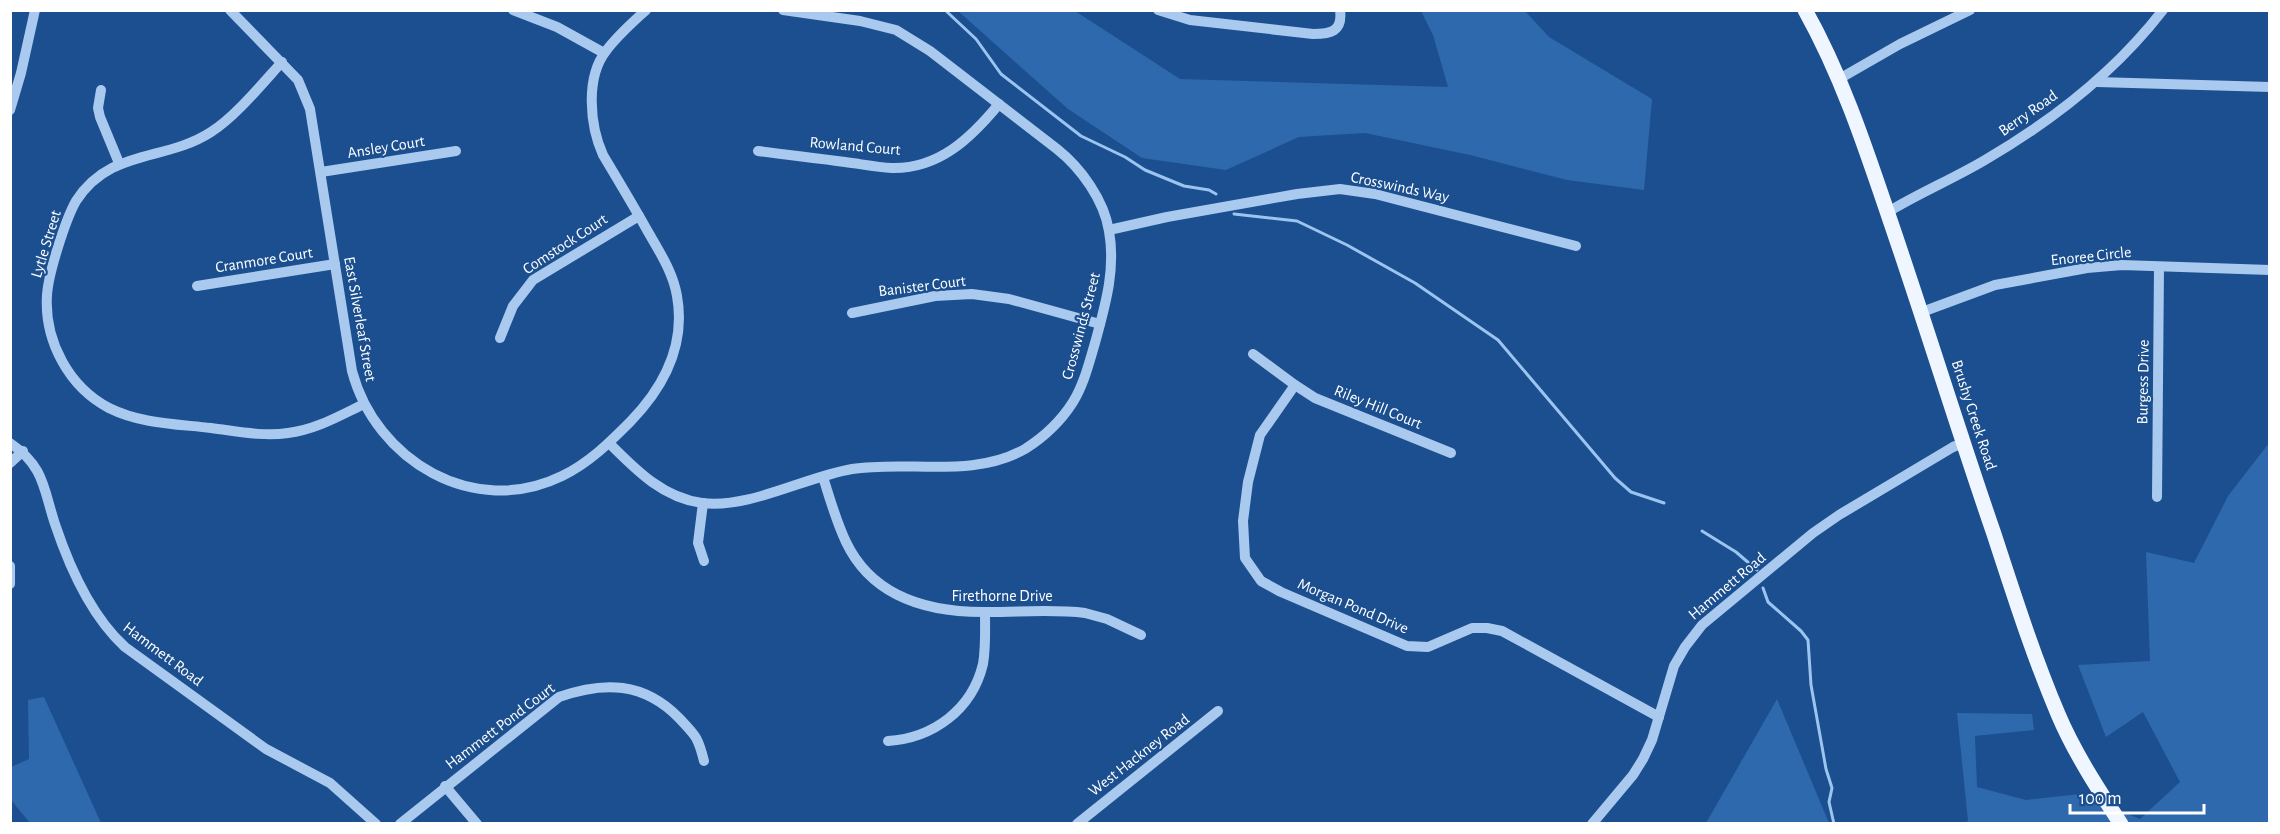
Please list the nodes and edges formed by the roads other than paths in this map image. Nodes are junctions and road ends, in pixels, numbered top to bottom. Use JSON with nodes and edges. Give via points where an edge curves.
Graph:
{"nodes":[{"id":1,"x":35,"y":10,"type":"edge"},
{"id":2,"x":230,"y":10,"type":"edge"},
{"id":3,"x":513,"y":10,"type":"edge"},
{"id":4,"x":646,"y":10,"type":"edge"},
{"id":5,"x":783,"y":10,"type":"edge"},
{"id":6,"x":1158,"y":10,"type":"edge"},
{"id":7,"x":1340,"y":10,"type":"edge"},
{"id":8,"x":1805,"y":10,"type":"edge"},
{"id":9,"x":1970,"y":10,"type":"edge"},
{"id":10,"x":2163,"y":10,"type":"edge"},
{"id":11,"x":604,"y":53,"type":"junction"},
{"id":12,"x":282,"y":62,"type":"junction"},
{"id":13,"x":1839,"y":79,"type":"junction"},
{"id":14,"x":2097,"y":82,"type":"junction"},
{"id":15,"x":2270,"y":87,"type":"edge"},
{"id":16,"x":101,"y":90,"type":"dead end"},
{"id":17,"x":999,"y":104,"type":"junction"},
{"id":18,"x":10,"y":110,"type":"edge"},
{"id":19,"x":456,"y":151,"type":"dead end"},
{"id":20,"x":758,"y":151,"type":"dead end"},
{"id":21,"x":119,"y":163,"type":"junction"},
{"id":22,"x":321,"y":172,"type":"junction"},
{"id":23,"x":1888,"y":212,"type":"junction"},
{"id":24,"x":639,"y":216,"type":"junction"},
{"id":25,"x":1109,"y":230,"type":"junction"},
{"id":26,"x":1576,"y":246,"type":"dead end"},
{"id":27,"x":335,"y":264,"type":"junction"},
{"id":28,"x":2159,"y":267,"type":"junction"},
{"id":29,"x":2270,"y":270,"type":"edge"},
{"id":30,"x":197,"y":286,"type":"dead end"},
{"id":31,"x":1922,"y":312,"type":"junction"},
{"id":32,"x":852,"y":313,"type":"dead end"},
{"id":33,"x":1100,"y":324,"type":"junction"},
{"id":34,"x":500,"y":338,"type":"dead end"},
{"id":35,"x":1253,"y":354,"type":"dead end"},
{"id":36,"x":1295,"y":386,"type":"junction"},
{"id":37,"x":364,"y":404,"type":"junction"},
{"id":38,"x":10,"y":442,"type":"edge"},
{"id":39,"x":609,"y":443,"type":"junction"},
{"id":40,"x":1963,"y":443,"type":"junction"},
{"id":41,"x":23,"y":451,"type":"junction"},
{"id":42,"x":1451,"y":453,"type":"dead end"},
{"id":43,"x":10,"y":464,"type":"edge"},
{"id":44,"x":823,"y":477,"type":"junction"},
{"id":45,"x":2157,"y":497,"type":"dead end"},
{"id":46,"x":703,"y":503,"type":"junction"},
{"id":47,"x":704,"y":561,"type":"dead end"},
{"id":48,"x":10,"y":566,"type":"edge"},
{"id":49,"x":10,"y":584,"type":"edge"},
{"id":50,"x":985,"y":612,"type":"junction"},
{"id":51,"x":1142,"y":635,"type":"dead end"},
{"id":52,"x":1218,"y":711,"type":"dead end"},
{"id":53,"x":1659,"y":717,"type":"junction"},
{"id":54,"x":888,"y":741,"type":"dead end"},
{"id":55,"x":704,"y":761,"type":"dead end"},
{"id":56,"x":445,"y":786,"type":"junction"},
{"id":57,"x":376,"y":824,"type":"edge"},
{"id":58,"x":400,"y":824,"type":"edge"},
{"id":59,"x":477,"y":824,"type":"edge"},
{"id":60,"x":1077,"y":824,"type":"edge"},
{"id":61,"x":1592,"y":824,"type":"edge"},
{"id":62,"x":2121,"y":824,"type":"edge"}],
"edges":[{"from":1,"to":18,"type":"street"},
{"from":2,"to":12,"type":"street","name":"East Silverleaf Street"},
{"from":3,"to":11,"type":"street","via":[[550,23]]},
{"from":4,"to":11,"type":"street"},
{"from":5,"to":17,"type":"street","name":"Crosswinds Street","via":[[896,30]]},
{"from":6,"to":7,"type":"street","via":[[1190,20],[1328,34],[1339,27]]},
{"from":8,"to":13,"type":"main road","name":"Brushy Creek Road"},
{"from":9,"to":13,"type":"street"},
{"from":10,"to":14,"type":"street","name":"Berry Road"},
{"from":11,"to":24,"type":"street","name":"East Silverleaf Street","via":[[592,95],[594,128],[603,155]]},
{"from":12,"to":21,"type":"street","name":"Lytle Street","via":[[210,133]]},
{"from":12,"to":22,"type":"street","name":"East Silverleaf Street","via":[[298,80],[310,109]]},
{"from":13,"to":23,"type":"main road","name":"Brushy Creek Road"},
{"from":14,"to":15,"type":"street"},
{"from":14,"to":23,"type":"street","name":"Berry Road","via":[[2016,141]]},
{"from":16,"to":21,"type":"street","via":[[100,117]]},
{"from":17,"to":20,"type":"street","name":"Rowland Court","via":[[959,146],[914,165],[884,167]]},
{"from":17,"to":25,"type":"street","name":"Crosswinds Street","via":[[1074,164],[1098,201]]},
{"from":19,"to":22,"type":"street","name":"Ansley Court"},
{"from":21,"to":37,"type":"street","name":"Lytle Street","via":[[93,180],[75,202],[48,284],[46,311],[52,340],[64,366],[82,388],[108,407],[137,418],[266,435],[312,428]]},
{"from":22,"to":27,"type":"street","name":"East Silverleaf Street"},
{"from":23,"to":31,"type":"main road","name":"Brushy Creek Road"},
{"from":24,"to":34,"type":"street","name":"Comstock Court","via":[[533,280],[513,306]]},
{"from":24,"to":39,"type":"street","name":"East Silverleaf Street","via":[[674,281],[679,307],[678,335],[672,362],[659,389]]},
{"from":25,"to":26,"type":"street","name":"Crosswinds Way","via":[[1340,189]]},
{"from":25,"to":33,"type":"street","name":"Crosswinds Street","via":[[1110,279]]},
{"from":27,"to":30,"type":"street","name":"Cranmore Court"},
{"from":27,"to":37,"type":"street","name":"East Silverleaf Street","via":[[352,371]]},
{"from":28,"to":29,"type":"street","name":"Enoree Circle"},
{"from":28,"to":31,"type":"street","name":"Enoree Circle","via":[[2122,265],[2035,277],[1995,285]]},
{"from":28,"to":45,"type":"street","name":"Burgess Drive"},
{"from":31,"to":40,"type":"main road","name":"Brushy Creek Road"},
{"from":32,"to":33,"type":"street","name":"Banister Court","via":[[935,296],[972,294],[1009,299]]},
{"from":33,"to":44,"type":"street","name":"Crosswinds Street","via":[[1087,372],[1073,402],[1052,429],[1023,450],[978,464],[869,467]]},
{"from":35,"to":36,"type":"street","name":"Riley Hill Court"},
{"from":36,"to":42,"type":"street","name":"Riley Hill Court","via":[[1315,398]]},
{"from":36,"to":53,"type":"street","name":"Morgan Pond Drive","via":[[1260,435],[1248,482],[1243,521],[1245,558],[1261,581],[1407,646],[1428,647],[1472,628],[1502,631]]},
{"from":37,"to":39,"type":"street","name":"East Silverleaf Street","via":[[382,432],[407,457],[438,476],[473,487],[510,489],[545,483],[583,464]]},
{"from":38,"to":41,"type":"street","name":"Hammett Road"},
{"from":39,"to":46,"type":"street","name":"Crosswinds Street","via":[[661,489]]},
{"from":40,"to":53,"type":"street","name":"Hammett Road","via":[[1839,515],[1710,617],[1678,657]]},
{"from":40,"to":62,"type":"main road","name":"Brushy Creek Road","via":[[2024,627],[2059,715]]},
{"from":41,"to":43,"type":"street"},
{"from":41,"to":57,"type":"street","name":"Hammett Road","via":[[42,478],[71,564],[113,636],[266,749],[330,783]]},
{"from":44,"to":46,"type":"street","name":"Crosswinds Street","via":[[736,501]]},
{"from":44,"to":50,"type":"street","name":"Firethorne Drive","via":[[846,543],[874,579],[924,607],[948,612]]},
{"from":46,"to":47,"type":"street","via":[[698,543]]},
{"from":48,"to":49,"type":"street"},
{"from":50,"to":51,"type":"street","name":"Firethorne Drive","via":[[1085,613]]},
{"from":50,"to":54,"type":"street","via":[[983,663],[964,703],[947,721],[931,730],[907,740]]},
{"from":52,"to":60,"type":"street","name":"West Hackney Road"},
{"from":53,"to":61,"type":"street","name":"Hammett Road","via":[[1652,740],[1633,775]]},
{"from":55,"to":56,"type":"street","name":"Hammett Pond Court","via":[[699,739],[652,696],[628,688],[601,687],[559,697]]},
{"from":56,"to":58,"type":"street","name":"Hammett Pond Court"},
{"from":56,"to":59,"type":"street"}]}
